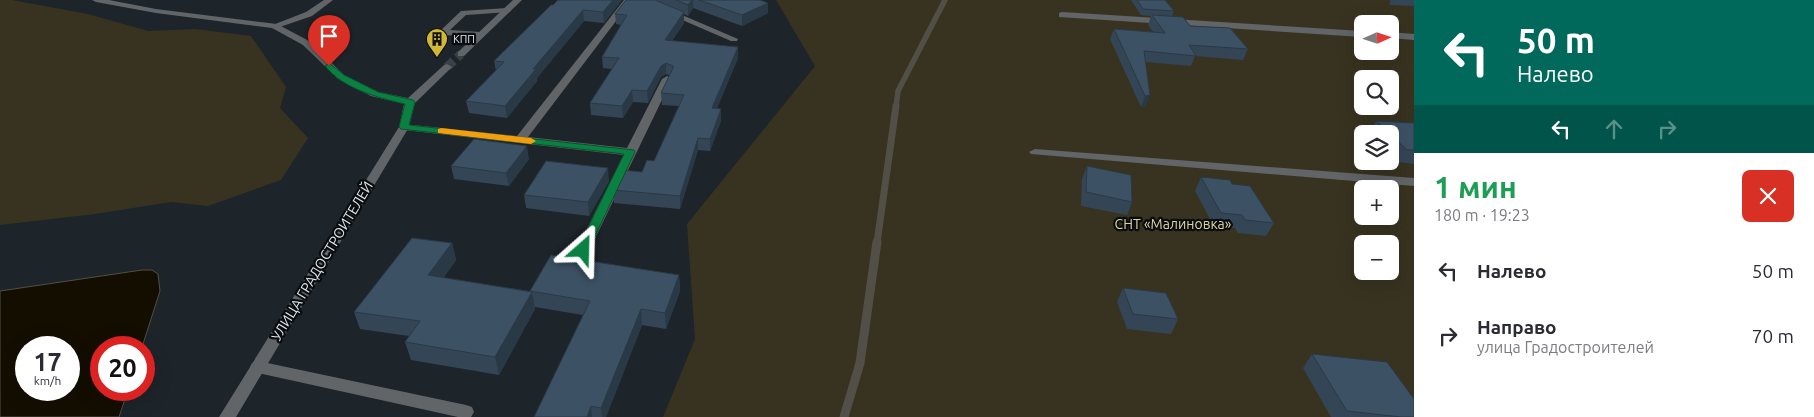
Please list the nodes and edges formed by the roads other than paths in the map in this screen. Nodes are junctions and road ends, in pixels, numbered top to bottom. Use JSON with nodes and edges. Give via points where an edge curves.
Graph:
{"nodes":[{"id":1,"x":96,"y":0,"type":"edge"},
{"id":2,"x":329,"y":0,"type":"edge"},
{"id":3,"x":518,"y":0,"type":"edge"},
{"id":4,"x":628,"y":0,"type":"edge"},
{"id":5,"x":640,"y":0,"type":"edge"},
{"id":6,"x":507,"y":10,"type":"junction"},
{"id":7,"x":1062,"y":15,"type":"dead end"},
{"id":8,"x":274,"y":26,"type":"junction"},
{"id":9,"x":1354,"y":33,"type":"edge"},
{"id":10,"x":480,"y":35,"type":"junction"},
{"id":11,"x":1399,"y":36,"type":"edge"},
{"id":12,"x":1414,"y":37,"type":"edge"},
{"id":13,"x":734,"y":39,"type":"dead end"},
{"id":14,"x":461,"y":54,"type":"tunnel mouth"},
{"id":15,"x":447,"y":67,"type":"tunnel mouth"},
{"id":16,"x":667,"y":79,"type":"edge"},
{"id":17,"x":410,"y":102,"type":"junction"},
{"id":18,"x":404,"y":127,"type":"junction"},
{"id":19,"x":520,"y":140,"type":"junction"},
{"id":20,"x":630,"y":152,"type":"junction"},
{"id":21,"x":1035,"y":152,"type":"dead end"},
{"id":22,"x":1414,"y":182,"type":"edge"},
{"id":23,"x":583,"y":250,"type":"dead end"},
{"id":24,"x":258,"y":367,"type":"junction"},
{"id":25,"x":466,"y":412,"type":"dead end"},
{"id":26,"x":227,"y":417,"type":"edge"}],
"edges":[{"from":1,"to":8,"type":"street"},
{"from":2,"to":8,"type":"street","via":[[309,14]]},
{"from":3,"to":6,"type":"street"},
{"from":4,"to":19,"type":"street"},
{"from":5,"to":13,"type":"street"},
{"from":6,"to":10,"type":"street"},
{"from":6,"to":10,"type":"street","via":[[464,13],[443,32]]},
{"from":7,"to":9,"type":"street"},
{"from":8,"to":17,"type":"street","via":[[306,43],[341,77],[375,94]]},
{"from":10,"to":14,"type":"street"},
{"from":11,"to":12,"type":"street"},
{"from":15,"to":17,"type":"street"},
{"from":16,"to":20,"type":"street"},
{"from":17,"to":18,"type":"street","name":"УЛИЦА ГРАДОСТРОИТЕЛЕЙ"},
{"from":18,"to":19,"type":"street"},
{"from":18,"to":24,"type":"street","name":"УЛИЦА ГРАДОСТРОИТЕЛЕЙ"},
{"from":19,"to":20,"type":"street"},
{"from":20,"to":23,"type":"street"},
{"from":21,"to":22,"type":"street"},
{"from":24,"to":25,"type":"street"},
{"from":24,"to":26,"type":"street","name":"УЛИЦА ГРАДОСТРОИТЕЛЕЙ"}]}
